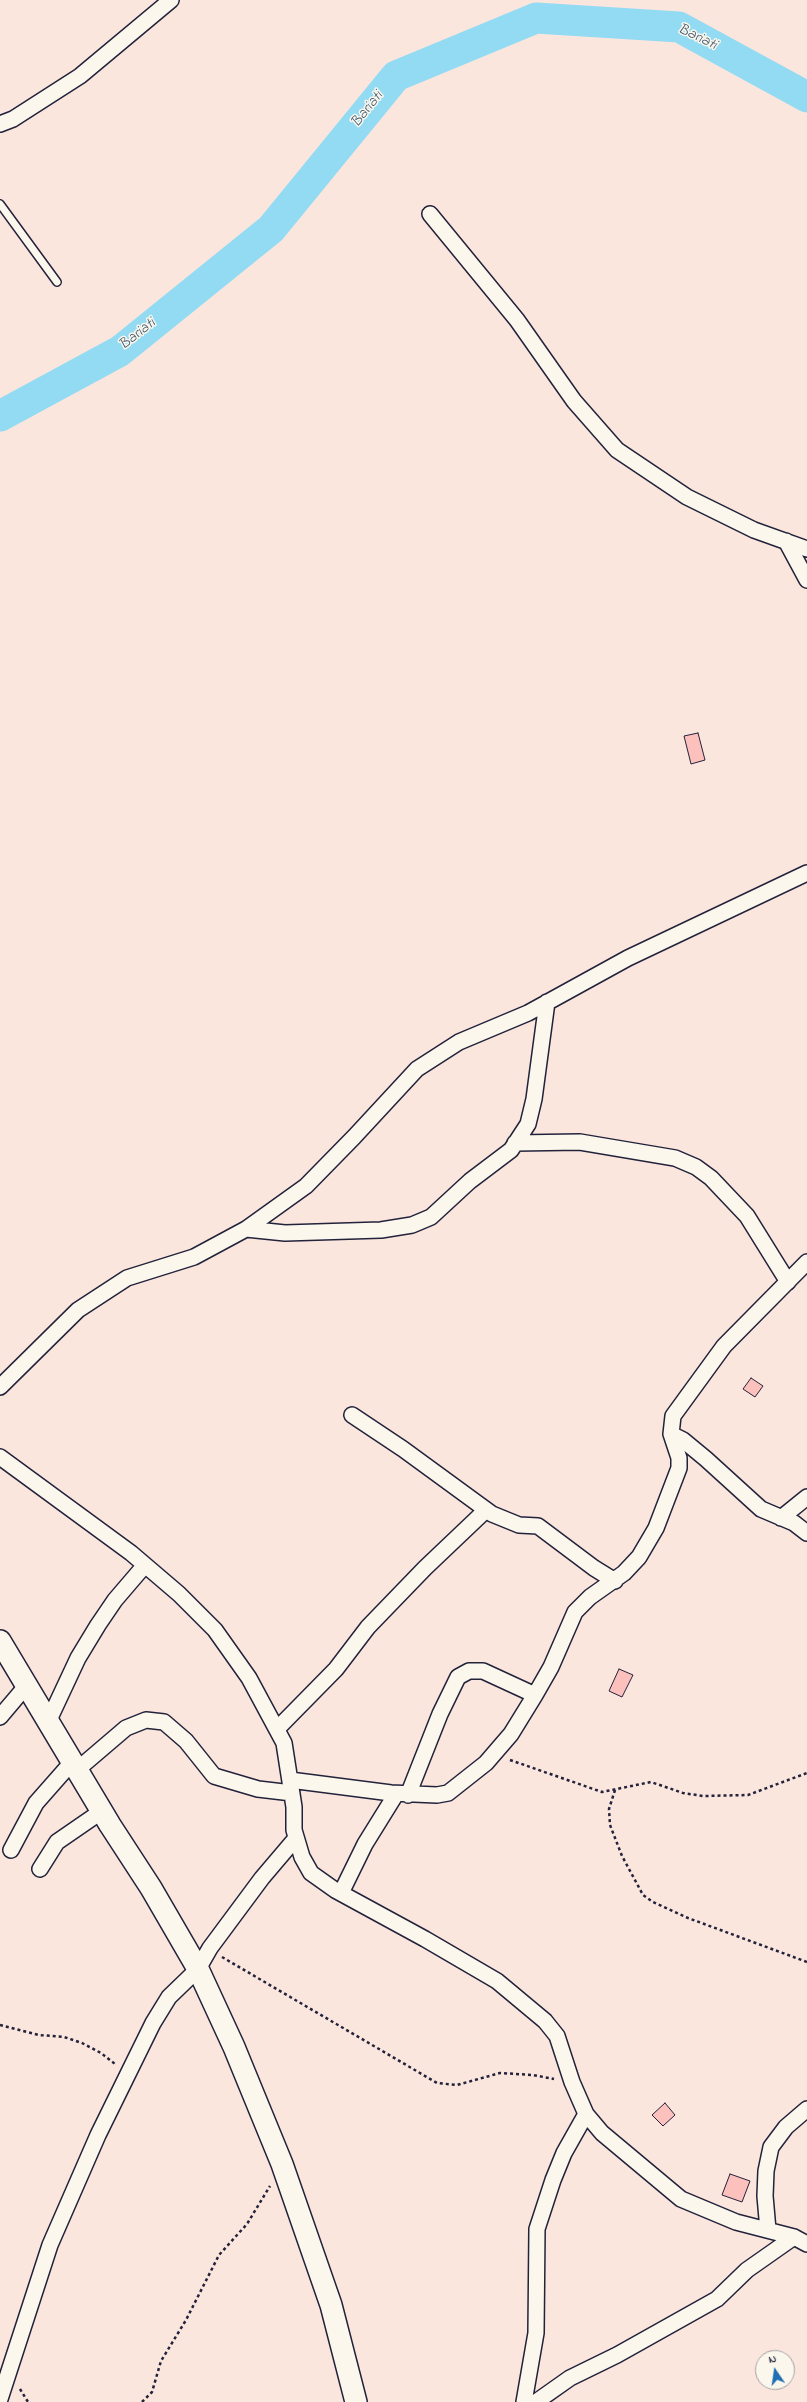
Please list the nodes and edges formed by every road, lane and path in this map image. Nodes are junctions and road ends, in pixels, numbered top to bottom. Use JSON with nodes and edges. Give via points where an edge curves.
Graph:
{"nodes":[{"id":1,"x":171,"y":0,"type":"edge"},
{"id":2,"x":0,"y":124,"type":"edge"},
{"id":3,"x":0,"y":204,"type":"edge"},
{"id":4,"x":430,"y":214,"type":"dead end"},
{"id":5,"x":57,"y":282,"type":"dead end"},
{"id":6,"x":786,"y":541,"type":"junction"},
{"id":7,"x":807,"y":549,"type":"edge"},
{"id":8,"x":807,"y":580,"type":"edge"},
{"id":9,"x":807,"y":873,"type":"edge"},
{"id":10,"x":547,"y":1002,"type":"junction"},
{"id":11,"x":515,"y":1144,"type":"junction"},
{"id":12,"x":246,"y":1229,"type":"junction"},
{"id":13,"x":807,"y":1262,"type":"edge"},
{"id":14,"x":788,"y":1282,"type":"junction"},
{"id":15,"x":0,"y":1387,"type":"edge"},
{"id":16,"x":352,"y":1415,"type":"dead end"},
{"id":17,"x":671,"y":1434,"type":"junction"},
{"id":18,"x":0,"y":1457,"type":"edge"},
{"id":19,"x":807,"y":1497,"type":"edge"},
{"id":20,"x":486,"y":1510,"type":"junction"},
{"id":21,"x":781,"y":1518,"type":"junction"},
{"id":22,"x":807,"y":1533,"type":"edge"},
{"id":23,"x":145,"y":1565,"type":"junction"},
{"id":24,"x":615,"y":1581,"type":"junction"},
{"id":25,"x":0,"y":1642,"type":"edge"},
{"id":26,"x":27,"y":1685,"type":"junction"},
{"id":27,"x":535,"y":1695,"type":"junction"},
{"id":28,"x":0,"y":1717,"type":"edge"},
{"id":29,"x":48,"y":1720,"type":"junction"},
{"id":30,"x":277,"y":1729,"type":"junction"},
{"id":31,"x":492,"y":1756,"type":"junction"},
{"id":32,"x":75,"y":1765,"type":"junction"},
{"id":33,"x":807,"y":1773,"type":"edge"},
{"id":34,"x":291,"y":1786,"type":"junction"},
{"id":35,"x":615,"y":1790,"type":"junction"},
{"id":36,"x":402,"y":1794,"type":"junction"},
{"id":37,"x":102,"y":1811,"type":"junction"},
{"id":38,"x":296,"y":1838,"type":"junction"},
{"id":39,"x":11,"y":1850,"type":"dead end"},
{"id":40,"x":40,"y":1870,"type":"dead end"},
{"id":41,"x":341,"y":1893,"type":"junction"},
{"id":42,"x":210,"y":1948,"type":"junction"},
{"id":43,"x":807,"y":1962,"type":"edge"},
{"id":44,"x":198,"y":1968,"type":"junction"},
{"id":45,"x":0,"y":2024,"type":"edge"},
{"id":46,"x":126,"y":2076,"type":"junction"},
{"id":47,"x":572,"y":2082,"type":"junction"},
{"id":48,"x":807,"y":2109,"type":"edge"},
{"id":49,"x":586,"y":2114,"type":"junction"},
{"id":50,"x":282,"y":2164,"type":"junction"},
{"id":51,"x":768,"y":2230,"type":"junction"},
{"id":52,"x":801,"y":2241,"type":"edge"},
{"id":53,"x":0,"y":2399,"type":"edge"},
{"id":54,"x":142,"y":2402,"type":"edge"},
{"id":55,"x":356,"y":2402,"type":"edge"},
{"id":56,"x":524,"y":2402,"type":"edge"},
{"id":57,"x":536,"y":2402,"type":"edge"}],
"edges":[{"from":1,"to":2,"type":"street","via":[[80,76],[13,119]]},
{"from":3,"to":5,"type":"lane"},
{"from":4,"to":6,"type":"street","via":[[517,320],[574,401],[617,450],[687,497],[754,530]]},
{"from":6,"to":7,"type":"street"},
{"from":6,"to":8,"type":"street"},
{"from":9,"to":10,"type":"street","via":[[628,958]]},
{"from":10,"to":11,"type":"street","via":[[534,1099],[528,1124]]},
{"from":10,"to":12,"type":"street","via":[[528,1013],[460,1042],[417,1069],[306,1186]]},
{"from":11,"to":12,"type":"street","via":[[431,1217],[412,1225],[381,1230],[314,1233]]},
{"from":11,"to":14,"type":"street","via":[[580,1142],[675,1158],[696,1167],[711,1178],[747,1216]]},
{"from":12,"to":15,"type":"street","via":[[194,1257],[127,1278],[78,1310]]},
{"from":13,"to":14,"type":"street"},
{"from":14,"to":17,"type":"street","via":[[720,1352],[673,1416]]},
{"from":16,"to":20,"type":"street"},
{"from":17,"to":21,"type":"street","via":[[706,1458],[761,1509]]},
{"from":17,"to":24,"type":"street","via":[[679,1458],[679,1468],[666,1503],[656,1528],[639,1557]]},
{"from":18,"to":23,"type":"street","via":[[82,1515]]},
{"from":19,"to":21,"type":"street"},
{"from":20,"to":24,"type":"street","via":[[505,1521],[538,1526]]},
{"from":20,"to":30,"type":"street","via":[[368,1627],[336,1669]]},
{"from":21,"to":22,"type":"street","via":[[794,1523]]},
{"from":23,"to":29,"type":"street","via":[[115,1600],[94,1632],[78,1658]]},
{"from":23,"to":30,"type":"street","via":[[215,1630],[249,1678]]},
{"from":24,"to":27,"type":"street","via":[[590,1597],[575,1612],[551,1667]]},
{"from":25,"to":26,"type":"street"},
{"from":26,"to":28,"type":"street"},
{"from":26,"to":29,"type":"street"},
{"from":27,"to":31,"type":"street","via":[[511,1734]]},
{"from":27,"to":36,"type":"street","via":[[484,1671],[469,1671],[458,1677]]},
{"from":29,"to":32,"type":"street"},
{"from":30,"to":34,"type":"street","via":[[284,1743]]},
{"from":31,"to":35,"type":"path","via":[[602,1792]]},
{"from":31,"to":36,"type":"street","via":[[448,1793]]},
{"from":32,"to":34,"type":"street","via":[[126,1728],[146,1720],[164,1722],[186,1741],[214,1776],[258,1789]]},
{"from":32,"to":37,"type":"street"},
{"from":32,"to":39,"type":"street","via":[[36,1803]]},
{"from":33,"to":35,"type":"path","via":[[748,1795],[703,1796],[683,1793],[651,1782]]},
{"from":34,"to":36,"type":"street"},
{"from":34,"to":38,"type":"street"},
{"from":35,"to":43,"type":"path","via":[[609,1809],[610,1825],[622,1856],[643,1894],[653,1902],[688,1918]]},
{"from":36,"to":41,"type":"street","via":[[365,1844]]},
{"from":37,"to":40,"type":"street","via":[[57,1842]]},
{"from":37,"to":44,"type":"street","via":[[152,1888]]},
{"from":38,"to":41,"type":"street","via":[[311,1873]]},
{"from":38,"to":42,"type":"street","via":[[262,1878]]},
{"from":41,"to":47,"type":"street","via":[[497,1981],[545,2021],[557,2036]]},
{"from":42,"to":44,"type":"street"},
{"from":42,"to":47,"type":"path","via":[[257,1979],[437,2083],[457,2085],[500,2073],[533,2075]]},
{"from":44,"to":46,"type":"street","via":[[169,1997]]},
{"from":44,"to":50,"type":"street"},
{"from":45,"to":46,"type":"path","via":[[82,2043],[101,2053]]},
{"from":46,"to":53,"type":"street","via":[[50,2245]]},
{"from":47,"to":49,"type":"street"},
{"from":48,"to":51,"type":"street","via":[[786,2127],[771,2147],[766,2171],[765,2196]]},
{"from":49,"to":51,"type":"street","via":[[602,2133],[681,2199],[736,2222]]},
{"from":49,"to":56,"type":"street","via":[[564,2153],[538,2229],[536,2333]]},
{"from":50,"to":54,"type":"path","via":[[260,2206],[215,2262],[186,2320],[161,2361],[152,2392]]},
{"from":50,"to":55,"type":"street","via":[[331,2305]]},
{"from":51,"to":52,"type":"street"},
{"from":52,"to":57,"type":"street","via":[[747,2270],[717,2299],[570,2378]]}]}
